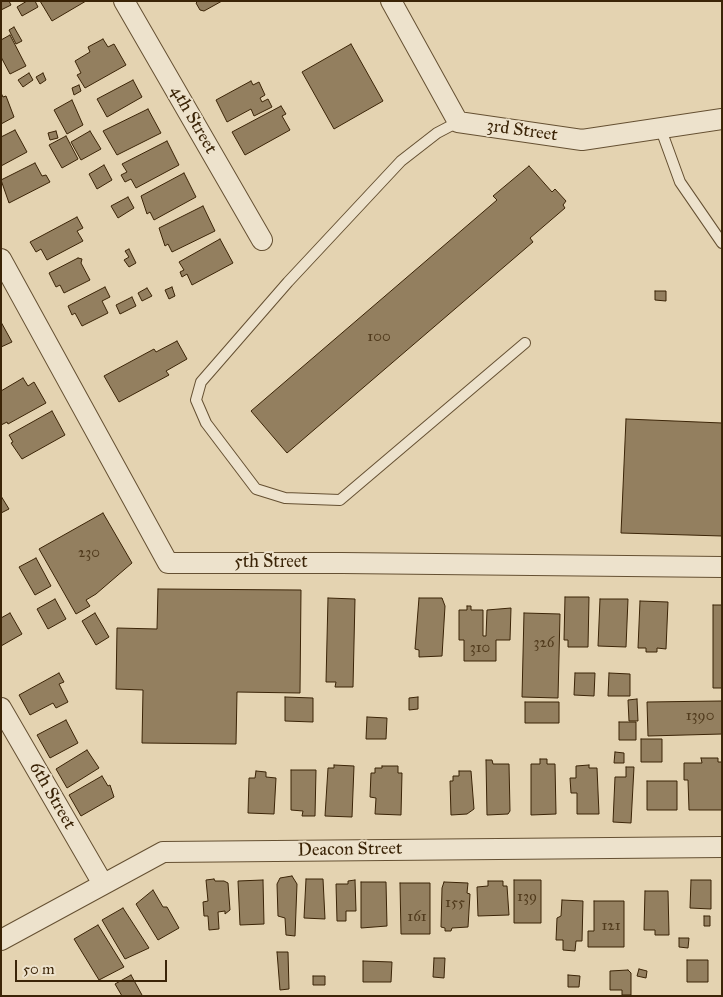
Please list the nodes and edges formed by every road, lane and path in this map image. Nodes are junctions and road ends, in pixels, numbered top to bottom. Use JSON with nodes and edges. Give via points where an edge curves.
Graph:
{"nodes":[{"id":1,"x":124,"y":1,"type":"edge"},
{"id":2,"x":391,"y":1,"type":"edge"},
{"id":3,"x":722,"y":119,"type":"edge"},
{"id":4,"x":458,"y":122,"type":"junction"},
{"id":5,"x":660,"y":127,"type":"junction"},
{"id":6,"x":262,"y":240,"type":"dead end"},
{"id":7,"x":722,"y":243,"type":"edge"},
{"id":8,"x":1,"y":259,"type":"edge"},
{"id":9,"x":525,"y":342,"type":"dead end"},
{"id":10,"x":722,"y":567,"type":"edge"},
{"id":11,"x":1,"y":708,"type":"edge"},
{"id":12,"x":722,"y":847,"type":"edge"},
{"id":13,"x":103,"y":884,"type":"junction"},
{"id":14,"x":1,"y":940,"type":"edge"}],
"edges":[{"from":1,"to":6,"type":"street","name":"4th Street"},
{"from":2,"to":4,"type":"street"},
{"from":3,"to":5,"type":"street","name":"3rd Street"},
{"from":4,"to":5,"type":"street","name":"3rd Street","via":[[582,140]]},
{"from":4,"to":9,"type":"lane","via":[[401,160],[200,382],[196,400],[206,423],[256,489],[285,498],[340,500]]},
{"from":5,"to":7,"type":"lane","via":[[680,182]]},
{"from":8,"to":10,"type":"street","name":"5th Street","via":[[168,563]]},
{"from":11,"to":13,"type":"street","name":"6th Street"},
{"from":12,"to":13,"type":"street","name":"Deacon Street","via":[[163,852]]},
{"from":13,"to":14,"type":"street","name":"Deacon Street"}]}
